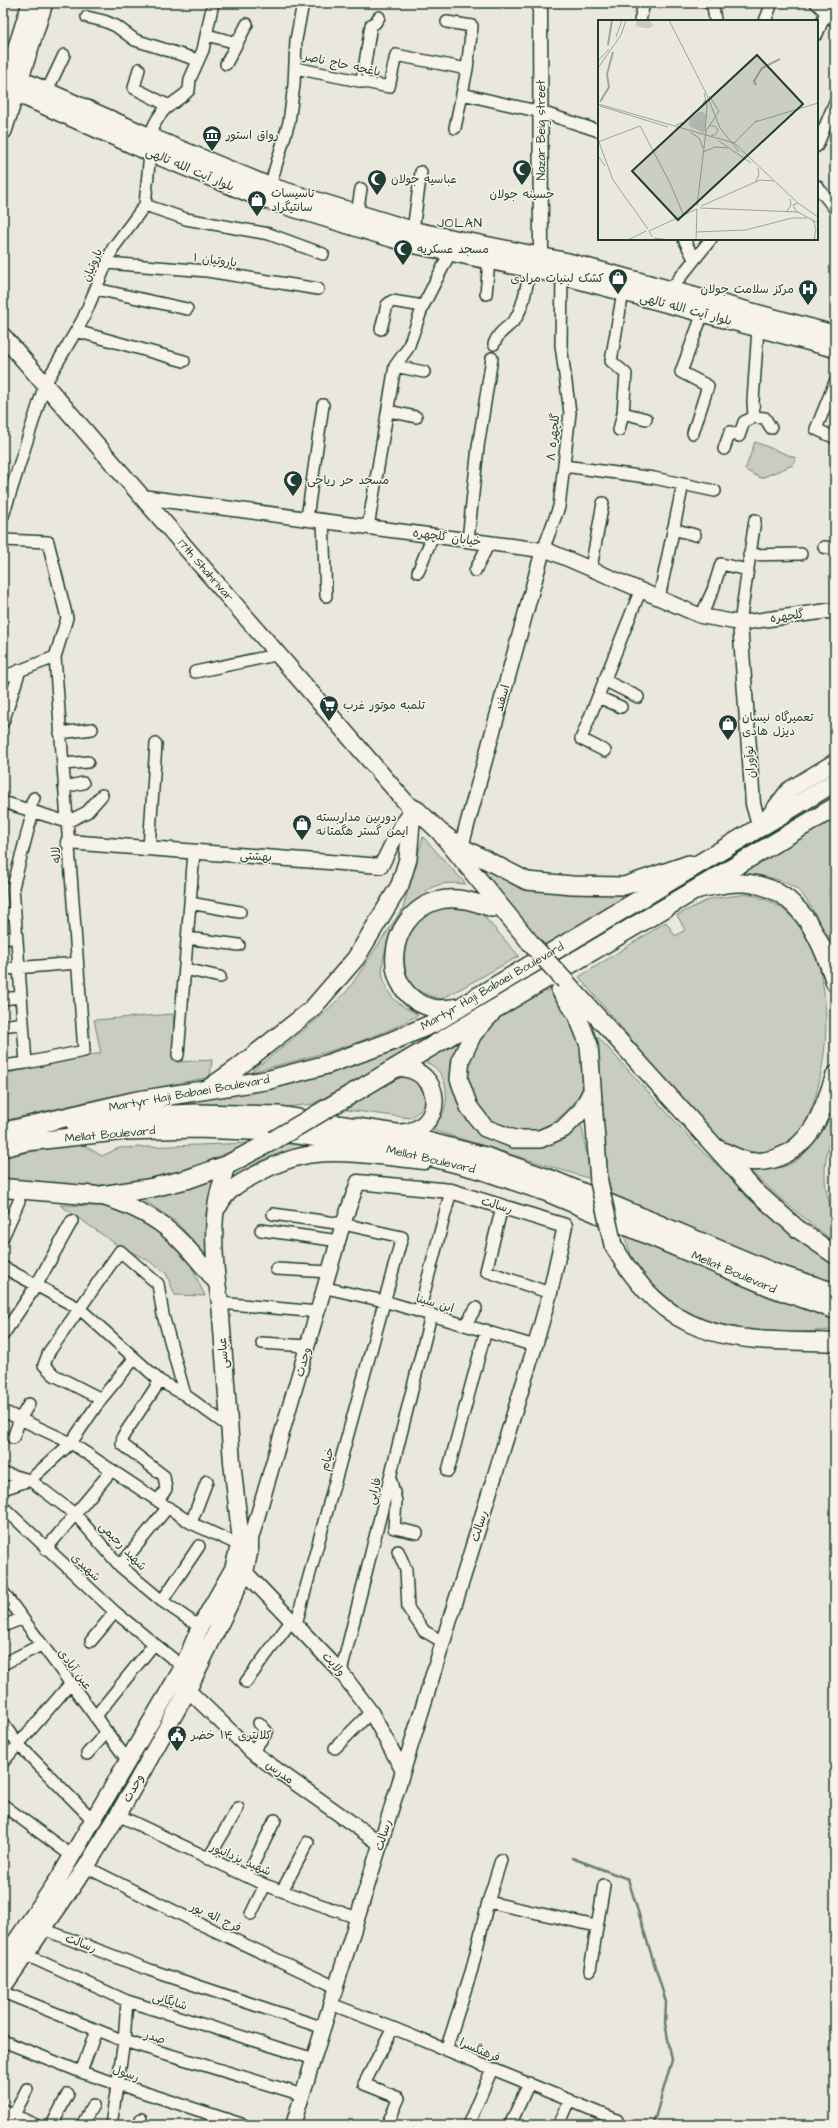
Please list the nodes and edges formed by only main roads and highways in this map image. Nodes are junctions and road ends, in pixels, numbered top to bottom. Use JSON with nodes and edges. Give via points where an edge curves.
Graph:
{"nodes":[{"id":1,"x":31,"y":3,"type":"edge"},
{"id":2,"x":44,"y":3,"type":"edge"},
{"id":3,"x":13,"y":88,"type":"edge"},
{"id":4,"x":3,"y":131,"type":"edge"},
{"id":5,"x":149,"y":136,"type":"junction"},
{"id":6,"x":150,"y":153,"type":"junction"},
{"id":7,"x":411,"y":237,"type":"junction"},
{"id":8,"x":668,"y":297,"type":"junction"},
{"id":9,"x":835,"y":334,"type":"edge"},
{"id":10,"x":3,"y":336,"type":"edge"},
{"id":11,"x":835,"y":349,"type":"edge"},
{"id":12,"x":835,"y":762,"type":"edge"},
{"id":13,"x":835,"y":782,"type":"edge"},
{"id":14,"x":835,"y":806,"type":"edge"},
{"id":15,"x":410,"y":808,"type":"junction"},
{"id":16,"x":760,"y":828,"type":"junction"},
{"id":17,"x":439,"y":831,"type":"junction"},
{"id":18,"x":717,"y":854,"type":"junction"},
{"id":19,"x":697,"y":889,"type":"junction"},
{"id":20,"x":492,"y":908,"type":"junction"},
{"id":21,"x":530,"y":948,"type":"junction"},
{"id":22,"x":561,"y":983,"type":"junction"},
{"id":23,"x":835,"y":983,"type":"edge"},
{"id":24,"x":460,"y":1007,"type":"junction"},
{"id":25,"x":496,"y":1009,"type":"junction"},
{"id":26,"x":397,"y":1067,"type":"junction"},
{"id":27,"x":835,"y":1075,"type":"edge"},
{"id":28,"x":206,"y":1090,"type":"junction"},
{"id":29,"x":592,"y":1091,"type":"junction"},
{"id":30,"x":22,"y":1128,"type":"junction"},
{"id":31,"x":3,"y":1132,"type":"edge"},
{"id":32,"x":396,"y":1133,"type":"junction"},
{"id":33,"x":712,"y":1146,"type":"junction"},
{"id":34,"x":3,"y":1148,"type":"edge"},
{"id":35,"x":452,"y":1163,"type":"junction"},
{"id":36,"x":227,"y":1165,"type":"junction"},
{"id":37,"x":3,"y":1188,"type":"edge"},
{"id":38,"x":99,"y":1196,"type":"junction"},
{"id":39,"x":216,"y":1211,"type":"junction"},
{"id":40,"x":835,"y":1254,"type":"edge"},
{"id":41,"x":216,"y":1282,"type":"junction"},
{"id":42,"x":835,"y":1292,"type":"edge"},
{"id":43,"x":835,"y":1310,"type":"edge"},
{"id":44,"x":835,"y":1342,"type":"edge"},
{"id":45,"x":240,"y":1573,"type":"junction"},
{"id":46,"x":3,"y":1960,"type":"edge"},
{"id":47,"x":3,"y":1987,"type":"edge"}],
"edges":[{"from":1,"to":3,"type":"main road"},
{"from":2,"to":3,"type":"main road"},
{"from":3,"to":4,"type":"main road"},
{"from":3,"to":5,"type":"main road","name":"بلوار آیت الله تالهی","via":[[47,91]]},
{"from":3,"to":6,"type":"main road","name":"بلوار آیت الله تالهی"},
{"from":5,"to":6,"type":"main road"},
{"from":5,"to":7,"type":"main road","name":"بلوار آیت الله تالهی","via":[[270,186],[357,213]]},
{"from":6,"to":7,"type":"main road","name":"بلوار آیت الله تالهی","via":[[264,200]]},
{"from":7,"to":8,"type":"main road","name":"بلوار آیت الله تالهی","via":[[541,256]]},
{"from":7,"to":8,"type":"main road","name":"بلوار آیت الله تالهی","via":[[450,253],[562,276],[623,292]]},
{"from":8,"to":9,"type":"main road","name":"بلوار آیت الله تالهی"},
{"from":8,"to":11,"type":"main road","name":"بلوار آیت الله تالهی","via":[[703,313]]},
{"from":10,"to":15,"type":"main road","name":"17th Shahrivar","via":[[280,654]]},
{"from":12,"to":16,"type":"main road","via":[[788,790]]},
{"from":13,"to":16,"type":"highway","name":"Martyr Haji Babaei Boulevard"},
{"from":14,"to":19,"type":"highway","name":"Martyr Haji Babaei Boulevard"},
{"from":15,"to":17,"type":"main road","via":[[417,810]]},
{"from":15,"to":20,"type":"main road"},
{"from":15,"to":28,"type":"main road","via":[[408,859],[400,885],[356,958],[311,1010]]},
{"from":16,"to":18,"type":"highway","name":"Martyr Haji Babaei Boulevard"},
{"from":17,"to":18,"type":"main road","via":[[461,846],[527,881],[572,885],[624,886]]},
{"from":17,"to":21,"type":"main road"},
{"from":18,"to":24,"type":"highway","name":"Martyr Haji Babaei Boulevard"},
{"from":19,"to":23,"type":"main road","via":[[743,883],[766,887],[791,901],[809,920],[826,952]]},
{"from":19,"to":25,"type":"highway","name":"Martyr Haji Babaei Boulevard"},
{"from":20,"to":21,"type":"main road"},
{"from":20,"to":24,"type":"main road","via":[[472,901],[436,901],[421,908],[410,918],[402,928],[396,945],[393,960],[397,977],[404,989],[433,1008]]},
{"from":21,"to":22,"type":"main road","bridge":true},
{"from":22,"to":29,"type":"main road","via":[[589,1045]]},
{"from":22,"to":33,"type":"main road"},
{"from":24,"to":28,"type":"highway","name":"Martyr Haji Babaei Boulevard","via":[[434,1023],[325,1065],[268,1080]]},
{"from":25,"to":26,"type":"highway","name":"Martyr Haji Babaei Boulevard"},
{"from":25,"to":29,"type":"main road","via":[[473,1034],[461,1059],[459,1079],[469,1107],[485,1128],[514,1139],[540,1139],[563,1129],[582,1110]]},
{"from":26,"to":32,"type":"main road","via":[[419,1072],[433,1089],[434,1101],[427,1122],[408,1133]]},
{"from":26,"to":36,"type":"highway","name":"Martyr Haji Babaei Boulevard","bridge":true},
{"from":27,"to":33,"type":"main road","via":[[822,1111],[806,1140],[789,1153],[766,1162],[747,1161]]},
{"from":28,"to":30,"type":"highway","name":"Martyr Haji Babaei Boulevard","via":[[135,1101]]},
{"from":29,"to":44,"type":"main road","bridge":true,"via":[[599,1182],[613,1246],[627,1270],[648,1295],[681,1321],[714,1334],[759,1340]]},
{"from":30,"to":31,"type":"highway","name":"Mellat Boulevard"},
{"from":30,"to":32,"type":"main road","name":"Mellat Boulevard","via":[[125,1116],[204,1113],[278,1115]]},
{"from":32,"to":42,"type":"main road","name":"Mellat Boulevard","via":[[485,1156],[554,1180],[776,1273]]},
{"from":33,"to":40,"type":"main road","via":[[752,1189],[798,1230]]},
{"from":34,"to":35,"type":"main road","name":"Mellat Boulevard","via":[[26,1142],[125,1131],[197,1129],[282,1133],[394,1148]]},
{"from":35,"to":39,"type":"main road","via":[[315,1154],[263,1170],[225,1194]]},
{"from":35,"to":43,"type":"main road","name":"Mellat Boulevard","via":[[548,1193],[772,1288]]},
{"from":36,"to":38,"type":"highway","name":"Martyr Haji Babaei Boulevard","via":[[188,1179],[151,1188]]},
{"from":36,"to":39,"type":"main road","name":"عباسی"},
{"from":37,"to":38,"type":"highway","name":"Martyr Haji Babaei Boulevard"},
{"from":38,"to":41,"type":"main road","via":[[122,1202],[144,1212],[171,1230]]},
{"from":39,"to":41,"type":"main road","name":"عباسی"},
{"from":41,"to":45,"type":"main road","name":"عباسی","via":[[220,1303],[228,1426],[243,1543]]},
{"from":45,"to":46,"type":"main road","name":"وحدت","via":[[200,1627],[183,1667],[72,1856]]},
{"from":45,"to":47,"type":"main road","name":"وحدت","via":[[188,1690],[118,1814],[86,1867]]}]}
